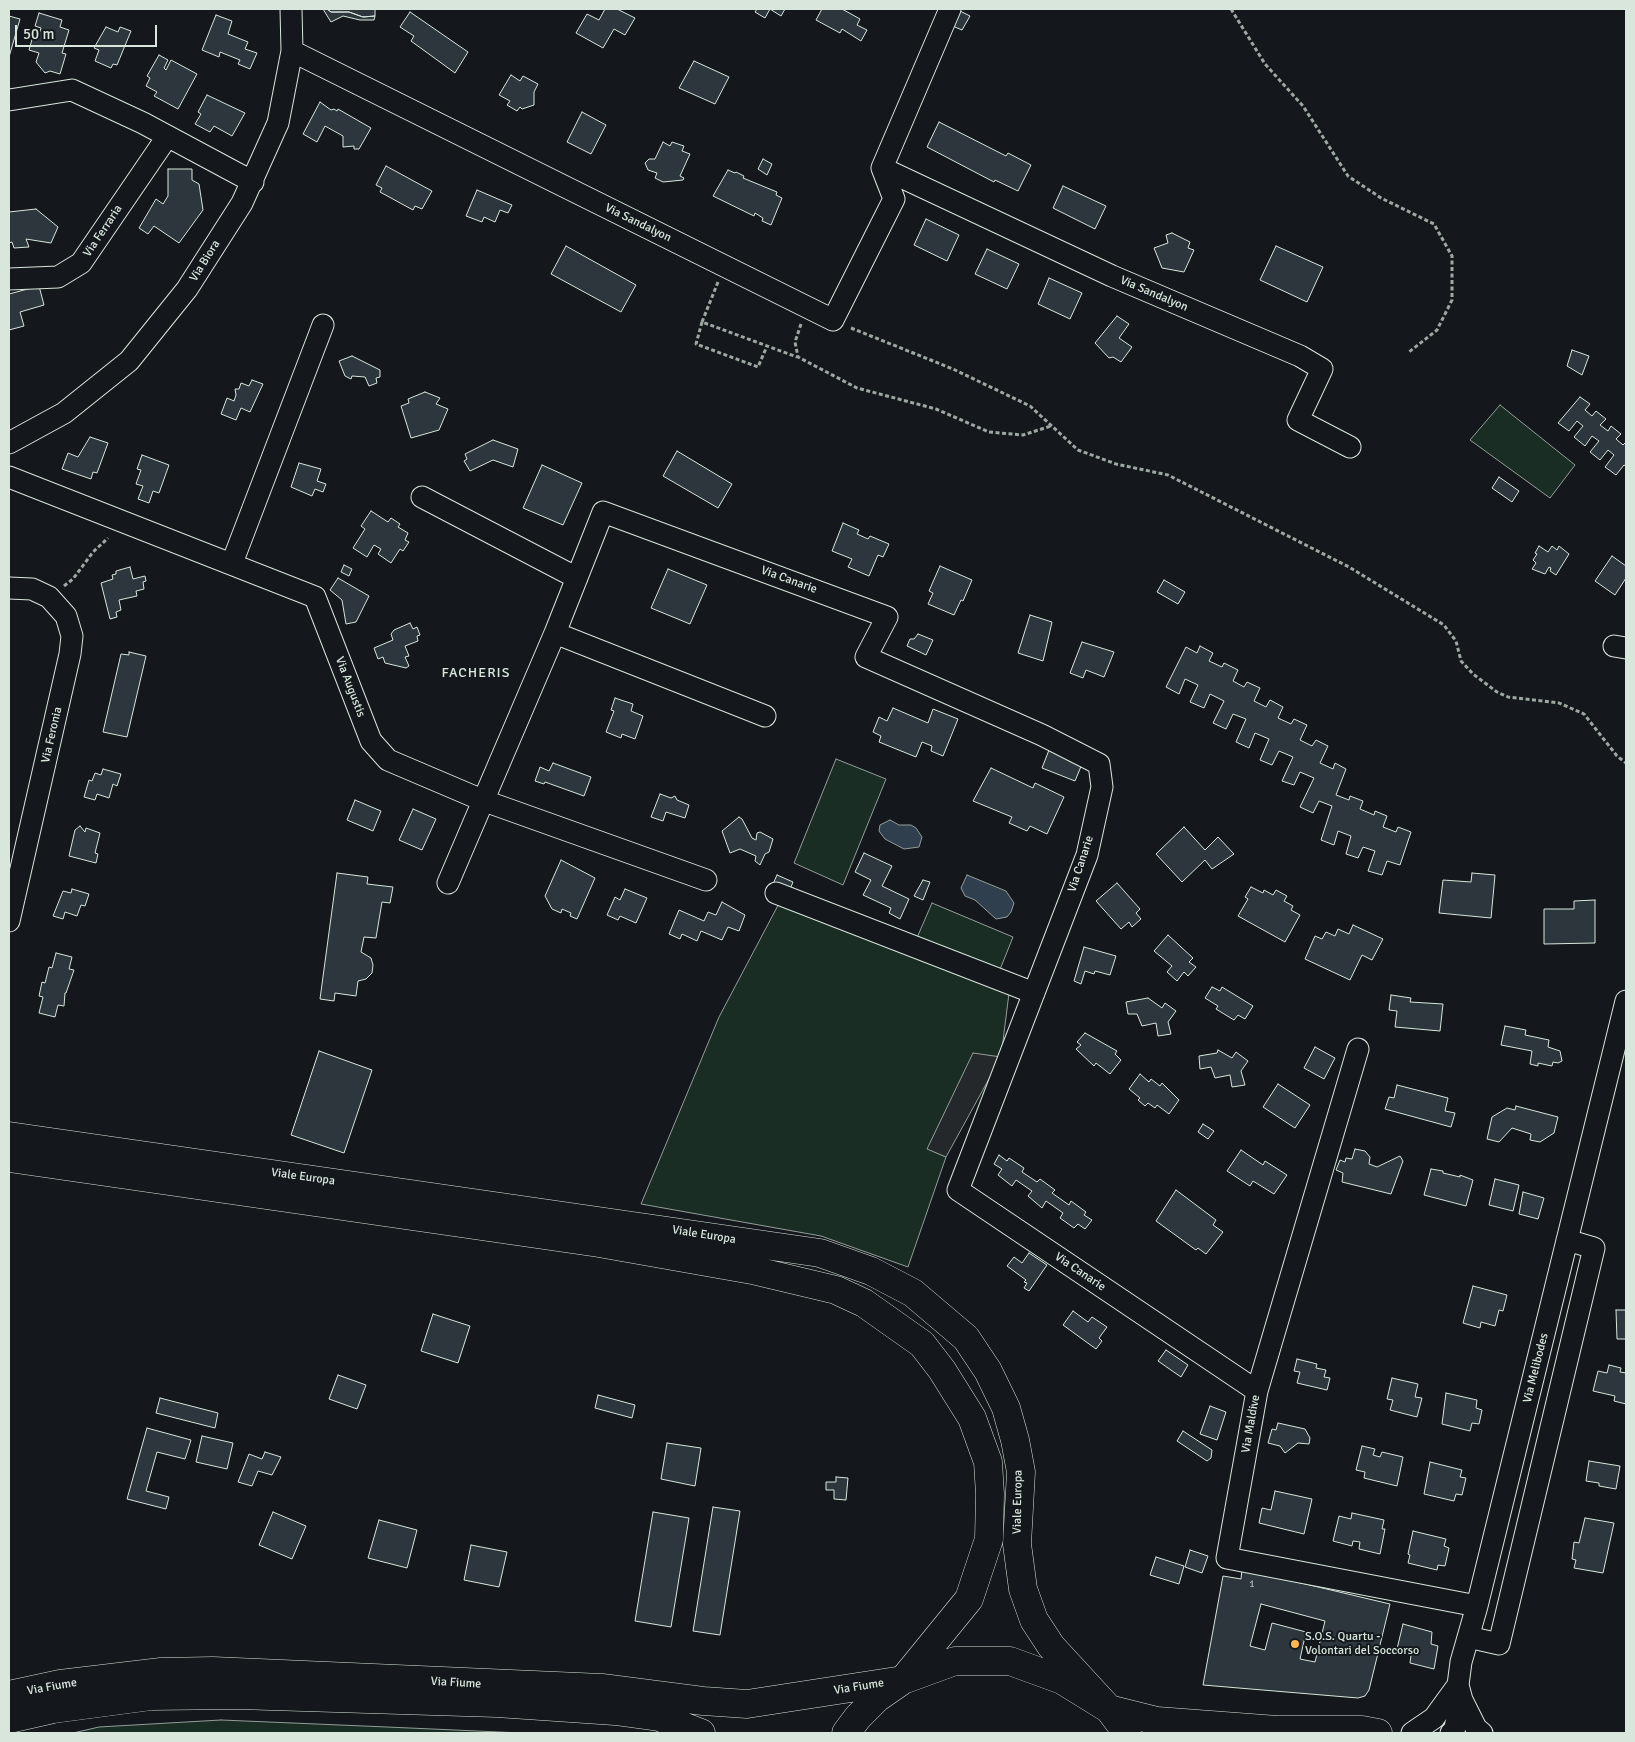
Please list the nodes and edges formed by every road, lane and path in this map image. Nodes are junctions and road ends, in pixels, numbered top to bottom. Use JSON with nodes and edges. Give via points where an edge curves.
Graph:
{"nodes":[{"id":1,"x":291,"y":9,"type":"edge"},
{"id":2,"x":950,"y":9,"type":"edge"},
{"id":3,"x":1231,"y":9,"type":"edge"},
{"id":4,"x":292,"y":51,"type":"junction"},
{"id":5,"x":9,"y":100,"type":"edge"},
{"id":6,"x":167,"y":136,"type":"junction"},
{"id":7,"x":882,"y":168,"type":"junction"},
{"id":8,"x":253,"y":182,"type":"junction"},
{"id":9,"x":724,"y":266,"type":"junction"},
{"id":10,"x":9,"y":279,"type":"edge"},
{"id":11,"x":806,"y":307,"type":"junction"},
{"id":12,"x":833,"y":320,"type":"junction"},
{"id":13,"x":702,"y":322,"type":"junction"},
{"id":14,"x":323,"y":325,"type":"dead end"},
{"id":15,"x":767,"y":346,"type":"junction"},
{"id":16,"x":1409,"y":352,"type":"dead end"},
{"id":17,"x":798,"y":357,"type":"junction"},
{"id":18,"x":1051,"y":426,"type":"junction"},
{"id":19,"x":9,"y":443,"type":"edge"},
{"id":20,"x":1350,"y":448,"type":"dead end"},
{"id":21,"x":9,"y":477,"type":"edge"},
{"id":22,"x":422,"y":498,"type":"dead end"},
{"id":23,"x":119,"y":521,"type":"junction"},
{"id":24,"x":232,"y":563,"type":"junction"},
{"id":25,"x":577,"y":578,"type":"junction"},
{"id":26,"x":9,"y":588,"type":"edge"},
{"id":27,"x":49,"y":597,"type":"junction"},
{"id":28,"x":555,"y":634,"type":"junction"},
{"id":29,"x":765,"y":716,"type":"dead end"},
{"id":30,"x":1626,"y":763,"type":"edge"},
{"id":31,"x":482,"y":800,"type":"junction"},
{"id":32,"x":706,"y":880,"type":"dead end"},
{"id":33,"x":448,"y":884,"type":"dead end"},
{"id":34,"x":776,"y":893,"type":"dead end"},
{"id":35,"x":9,"y":921,"type":"edge"},
{"id":36,"x":1034,"y":993,"type":"junction"},
{"id":37,"x":1626,"y":1001,"type":"edge"},
{"id":38,"x":1358,"y":1049,"type":"dead end"},
{"id":39,"x":9,"y":1136,"type":"edge"},
{"id":40,"x":9,"y":1158,"type":"edge"},
{"id":41,"x":1567,"y":1240,"type":"junction"},
{"id":42,"x":1257,"y":1391,"type":"junction"},
{"id":43,"x":1477,"y":1606,"type":"junction"},
{"id":44,"x":1468,"y":1637,"type":"junction"},
{"id":45,"x":903,"y":1680,"type":"junction"},
{"id":46,"x":1460,"y":1692,"type":"junction"},
{"id":47,"x":9,"y":1695,"type":"edge"},
{"id":48,"x":1109,"y":1709,"type":"junction"},
{"id":49,"x":9,"y":1719,"type":"edge"},
{"id":50,"x":702,"y":1733,"type":"edge"},
{"id":51,"x":846,"y":1733,"type":"edge"},
{"id":52,"x":1127,"y":1733,"type":"edge"},
{"id":53,"x":1378,"y":1733,"type":"edge"},
{"id":54,"x":1412,"y":1733,"type":"edge"},
{"id":55,"x":1451,"y":1733,"type":"edge"},
{"id":56,"x":1482,"y":1733,"type":"edge"}],
"edges":[{"from":1,"to":4,"type":"street","name":"Via Biora"},
{"from":2,"to":7,"type":"street"},
{"from":3,"to":16,"type":"path","via":[[1265,64],[1303,106],[1348,176],[1382,198],[1434,224],[1452,256],[1452,300],[1437,330]]},
{"from":4,"to":8,"type":"street","name":"Via Biora","via":[[278,123]]},
{"from":4,"to":9,"type":"street","name":"Via Sandalyon"},
{"from":5,"to":6,"type":"street","via":[[72,90]]},
{"from":6,"to":8,"type":"street"},
{"from":6,"to":10,"type":"street","name":"Via Ferraria","via":[[81,263],[58,277]]},
{"from":7,"to":12,"type":"street","via":[[894,199]]},
{"from":7,"to":20,"type":"street","name":"Via Sandalyon","via":[[1112,276],[1307,360],[1322,370],[1298,420]]},
{"from":8,"to":19,"type":"street","name":"Via Biora","via":[[187,290],[129,361],[64,413]]},
{"from":9,"to":11,"type":"street","name":"Via Sandalyon"},
{"from":9,"to":13,"type":"path"},
{"from":11,"to":12,"type":"street","name":"Via Sandalyon"},
{"from":11,"to":17,"type":"path","via":[[795,342]]},
{"from":12,"to":18,"type":"path","via":[[953,369],[1030,406]]},
{"from":13,"to":15,"type":"path"},
{"from":13,"to":15,"type":"path","via":[[696,344],[758,367]]},
{"from":14,"to":24,"type":"street"},
{"from":15,"to":17,"type":"path"},
{"from":17,"to":18,"type":"path","via":[[857,388],[936,409],[989,432],[1023,435]]},
{"from":18,"to":30,"type":"path","via":[[1078,450],[1116,464],[1168,475],[1405,599],[1444,625],[1456,641],[1461,661],[1472,674],[1508,696],[1558,703],[1584,714]]},
{"from":21,"to":23,"type":"street","name":"Via Augustis"},
{"from":22,"to":25,"type":"street"},
{"from":23,"to":24,"type":"street","name":"Via Augustis"},
{"from":23,"to":27,"type":"path","via":[[112,534],[93,552],[73,579]]},
{"from":24,"to":31,"type":"street","name":"Via Augustis","via":[[315,597],[371,741],[388,760]]},
{"from":25,"to":28,"type":"street"},
{"from":25,"to":36,"type":"street","name":"Via Canarie","via":[[603,512],[888,617],[866,657],[1042,735],[1099,764],[1102,787],[1087,855]]},
{"from":26,"to":27,"type":"street","name":"Via Feronia","via":[[32,589]]},
{"from":27,"to":35,"type":"street","name":"Via Feronia","via":[[66,616],[72,646]]},
{"from":28,"to":29,"type":"street"},
{"from":28,"to":31,"type":"street"},
{"from":31,"to":32,"type":"street","name":"Via Augustis"},
{"from":31,"to":33,"type":"street"},
{"from":34,"to":36,"type":"street"},
{"from":36,"to":42,"type":"street","name":"Via Canarie","via":[[958,1190]]},
{"from":37,"to":41,"type":"street","name":"Via Melibodes"},
{"from":38,"to":42,"type":"street","name":"Via Maldive"},
{"from":39,"to":48,"type":"main road","name":"Viale Europa","via":[[791,1248],[820,1253],[871,1271],[913,1293],[966,1338],[988,1372],[1006,1408],[1015,1440],[1020,1472],[1017,1544],[1028,1605],[1051,1646]]},
{"from":40,"to":45,"type":"main road","name":"Viale Europa","via":[[600,1243],[752,1270],[836,1290],[864,1304],[922,1344],[972,1418],[988,1462],[989,1539],[969,1599]]},
{"from":41,"to":43,"type":"street","name":"Via Melibodes"},
{"from":41,"to":44,"type":"street","via":[[1594,1248],[1499,1644]]},
{"from":42,"to":43,"type":"street","name":"Via Maldive","via":[[1227,1558]]},
{"from":43,"to":44,"type":"street","name":"Via Melibodes"},
{"from":44,"to":46,"type":"street","name":"Via Melibodes"},
{"from":45,"to":47,"type":"main road","name":"Via Fiume","via":[[747,1704],[602,1688],[213,1672],[160,1672],[60,1684]]},
{"from":45,"to":48,"type":"main road","via":[[955,1661],[1010,1661],[1062,1680]]},
{"from":45,"to":51,"type":"main road","via":[[877,1698]]},
{"from":46,"to":54,"type":"street","via":[[1434,1718]]},
{"from":46,"to":55,"type":"street","name":"Via Melibodes","via":[[1454,1731]]},
{"from":46,"to":56,"type":"street","via":[[1476,1728]]},
{"from":48,"to":52,"type":"main road","name":"Viale Europa"},
{"from":48,"to":53,"type":"main road","via":[[1157,1721],[1257,1729]]},
{"from":49,"to":50,"type":"main road","name":"Via Fiume","via":[[52,1709],[151,1696],[238,1695],[614,1711],[659,1717]]}]}
